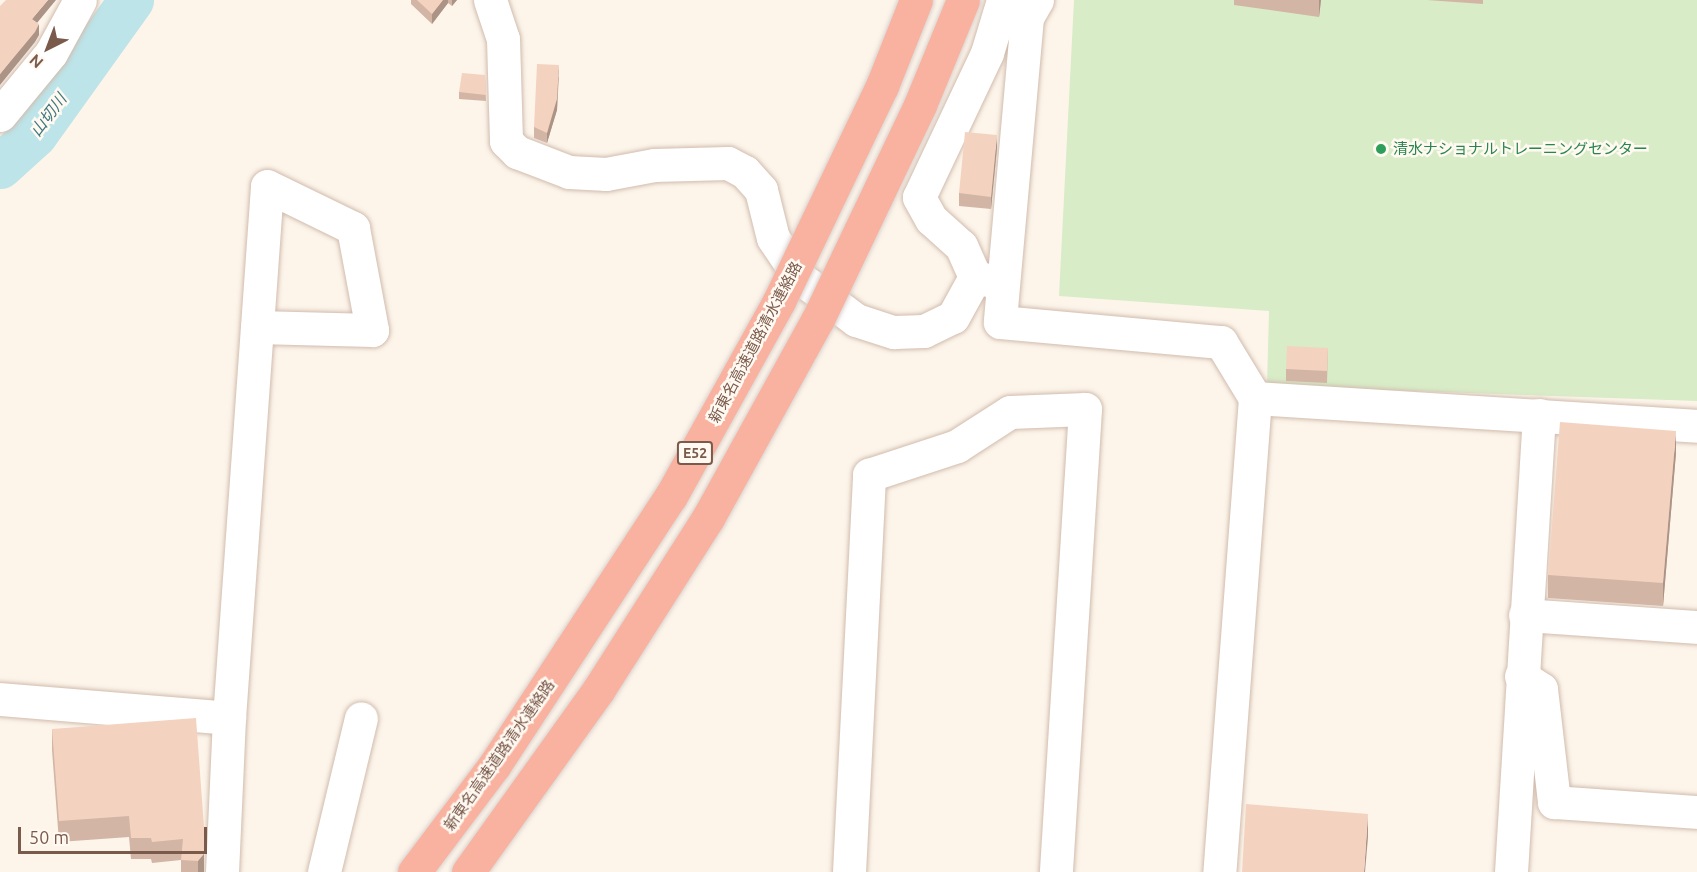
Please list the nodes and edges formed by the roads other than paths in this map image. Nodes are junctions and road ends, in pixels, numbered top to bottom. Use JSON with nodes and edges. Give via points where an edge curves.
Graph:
{"nodes":[{"id":1,"x":80,"y":0,"type":"edge"},
{"id":2,"x":490,"y":0,"type":"edge"},
{"id":3,"x":916,"y":0,"type":"edge"},
{"id":4,"x":963,"y":0,"type":"edge"},
{"id":5,"x":1003,"y":0,"type":"edge"},
{"id":6,"x":1037,"y":0,"type":"edge"},
{"id":7,"x":0,"y":116,"type":"edge"},
{"id":8,"x":989,"y":280,"type":"junction"},
{"id":9,"x":257,"y":327,"type":"junction"},
{"id":10,"x":1255,"y":398,"type":"junction"},
{"id":11,"x":1539,"y":415,"type":"junction"},
{"id":12,"x":1697,"y":426,"type":"edge"},
{"id":13,"x":1525,"y":615,"type":"junction"},
{"id":14,"x":1697,"y":627,"type":"edge"},
{"id":15,"x":1521,"y":676,"type":"junction"},
{"id":16,"x":0,"y":699,"type":"edge"},
{"id":17,"x":229,"y":718,"type":"junction"},
{"id":18,"x":362,"y":718,"type":"dead end"},
{"id":19,"x":1697,"y":812,"type":"edge"},
{"id":20,"x":222,"y":872,"type":"edge"},
{"id":21,"x":324,"y":872,"type":"edge"},
{"id":22,"x":414,"y":872,"type":"edge"},
{"id":23,"x":468,"y":872,"type":"edge"},
{"id":24,"x":849,"y":872,"type":"edge"},
{"id":25,"x":1056,"y":872,"type":"edge"},
{"id":26,"x":1219,"y":872,"type":"edge"},
{"id":27,"x":1511,"y":872,"type":"edge"}],
"edges":[{"from":1,"to":7,"type":"street","via":[[51,53]]},
{"from":2,"to":8,"type":"street","via":[[503,39],[506,141],[518,152],[569,172],[606,174],[654,165],[728,163],[746,172],[761,190],[773,238],[800,278],[856,320],[894,332],[924,332],[953,317]]},
{"from":3,"to":22,"type":"highway","name":"新東名高速道路清水連絡路","number":"E52","bridge":true,"via":[[882,86],[779,301],[671,496],[538,702]]},
{"from":4,"to":23,"type":"highway","number":"E52","bridge":true,"via":[[920,105],[818,319],[708,518],[599,689]]},
{"from":5,"to":8,"type":"street","via":[[987,53],[919,197],[931,219],[962,246]]},
{"from":6,"to":8,"type":"street","via":[[1027,17]]},
{"from":8,"to":10,"type":"street","via":[[1000,322],[1221,342]]},
{"from":9,"to":9,"type":"street","via":[[266,198],[267,186],[353,228],[372,330]]},
{"from":9,"to":17,"type":"street"},
{"from":10,"to":11,"type":"street"},
{"from":10,"to":26,"type":"street"},
{"from":11,"to":12,"type":"street"},
{"from":11,"to":13,"type":"street"},
{"from":13,"to":14,"type":"street"},
{"from":13,"to":15,"type":"street"},
{"from":15,"to":19,"type":"street","via":[[1541,689],[1554,802]]},
{"from":15,"to":27,"type":"street"},
{"from":16,"to":17,"type":"street"},
{"from":17,"to":20,"type":"street"},
{"from":18,"to":21,"type":"street"},
{"from":24,"to":25,"type":"street","via":[[869,475],[957,446],[1010,412],[1085,409]]}]}
